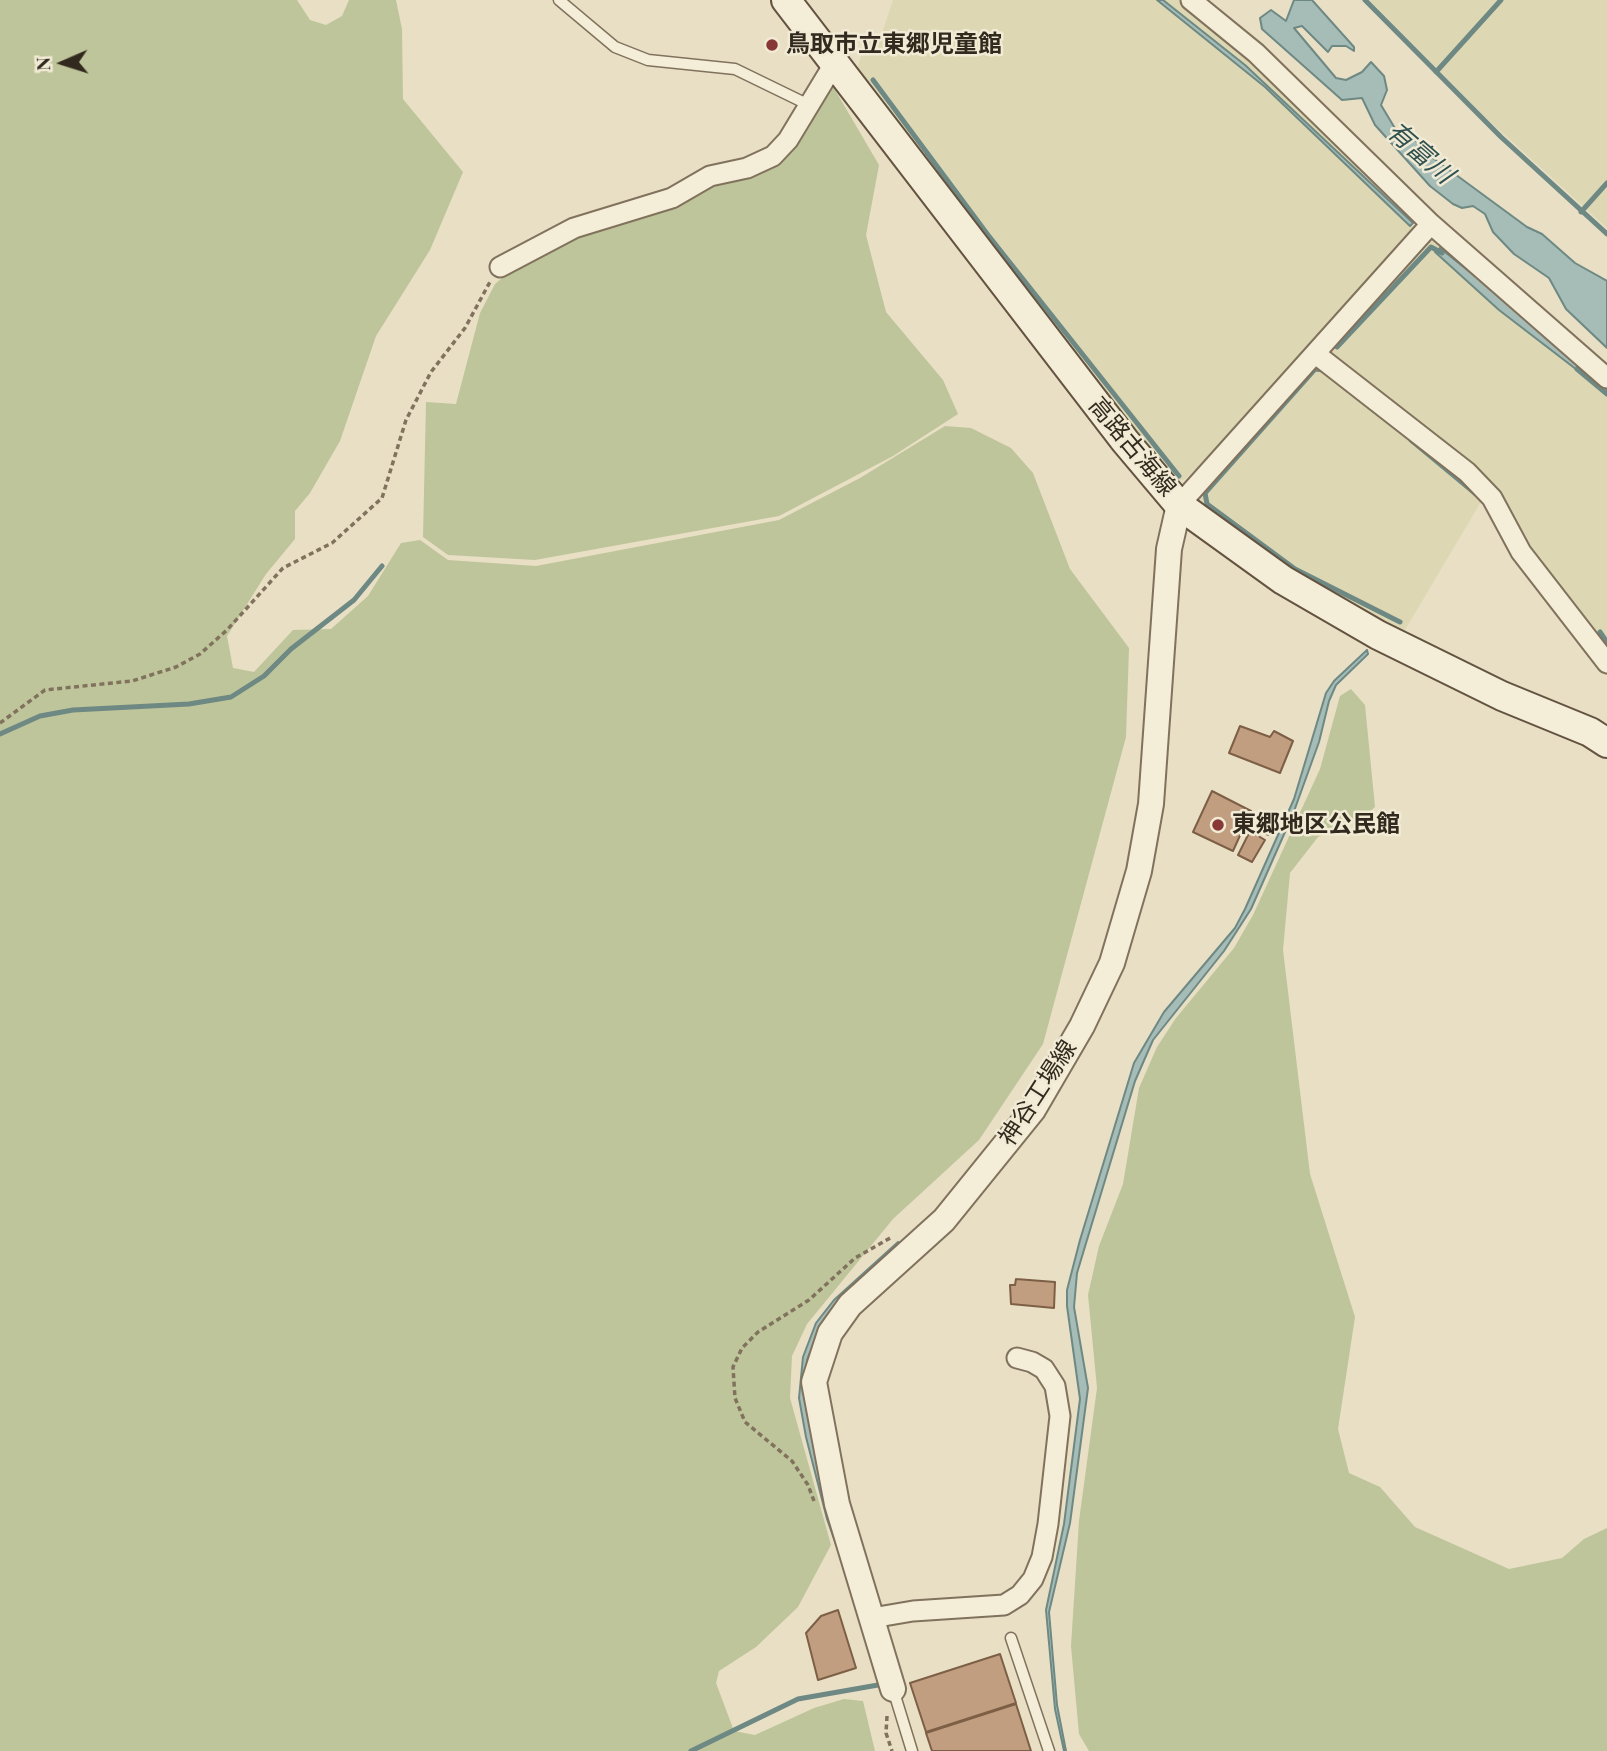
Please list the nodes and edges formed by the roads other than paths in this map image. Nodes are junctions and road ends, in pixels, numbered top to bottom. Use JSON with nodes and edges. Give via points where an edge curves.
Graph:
{"nodes":[{"id":1,"x":559,"y":0,"type":"edge"},
{"id":2,"x":786,"y":0,"type":"edge"},
{"id":3,"x":1191,"y":0,"type":"edge"},
{"id":4,"x":834,"y":64,"type":"junction"},
{"id":5,"x":809,"y":106,"type":"junction"},
{"id":6,"x":1431,"y":224,"type":"junction"},
{"id":7,"x":500,"y":267,"type":"road end"},
{"id":8,"x":1317,"y":355,"type":"junction"},
{"id":9,"x":1607,"y":378,"type":"edge"},
{"id":10,"x":1180,"y":505,"type":"junction"},
{"id":11,"x":1607,"y":663,"type":"edge"},
{"id":12,"x":1601,"y":731,"type":"edge"},
{"id":13,"x":1017,"y":1358,"type":"dead end"},
{"id":14,"x":872,"y":1618,"type":"junction"},
{"id":15,"x":1012,"y":1638,"type":"dead end"},
{"id":16,"x":893,"y":1689,"type":"joint"},
{"id":17,"x":912,"y":1751,"type":"edge"},
{"id":18,"x":1049,"y":1751,"type":"edge"}],
"edges":[{"from":1,"to":5,"type":"lane","via":[[615,47],[648,60],[735,69]]},
{"from":2,"to":4,"type":"main road","name":"高路古海線"},
{"from":3,"to":6,"type":"street","via":[[1256,53]]},
{"from":4,"to":5,"type":"street"},
{"from":4,"to":10,"type":"main road","name":"高路古海線","via":[[1125,442]]},
{"from":5,"to":7,"type":"street","via":[[773,156],[747,168],[710,176],[673,198],[574,228]]},
{"from":6,"to":8,"type":"street"},
{"from":6,"to":9,"type":"street"},
{"from":8,"to":10,"type":"street"},
{"from":8,"to":11,"type":"street","via":[[1476,480],[1492,498],[1521,552]]},
{"from":10,"to":12,"type":"main road","name":"高路古海線","via":[[1283,580],[1378,635],[1502,696]]},
{"from":10,"to":14,"type":"street","name":"神谷工場線","via":[[1169,549],[1151,804],[1139,871],[1112,962],[1082,1026],[1033,1110],[944,1220],[850,1305],[830,1333],[820,1359],[814,1382],[837,1504]]},
{"from":13,"to":14,"type":"street","via":[[1044,1369],[1055,1386],[1060,1416],[1048,1524],[1033,1579],[1004,1605]]},
{"from":14,"to":16,"type":"street","name":"神谷工場線"},
{"from":15,"to":18,"type":"lane"},
{"from":16,"to":17,"type":"lane"}]}
